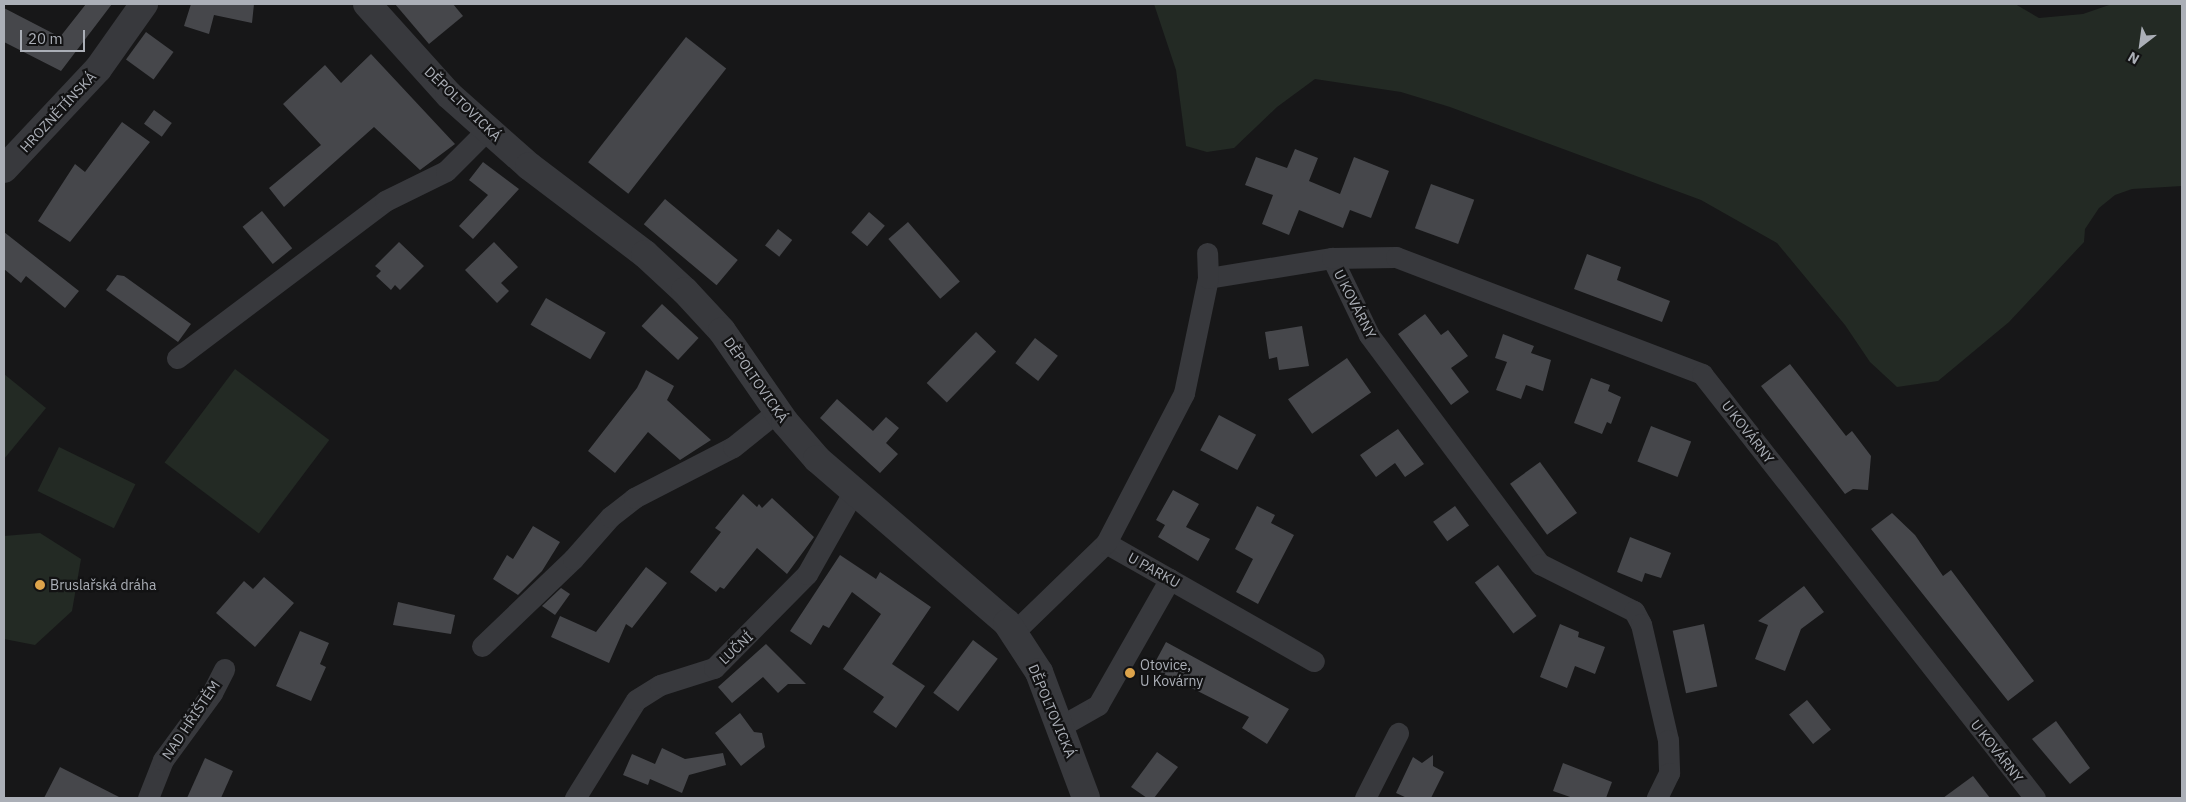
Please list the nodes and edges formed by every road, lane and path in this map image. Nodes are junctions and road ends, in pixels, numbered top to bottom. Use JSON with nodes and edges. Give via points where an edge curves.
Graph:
{"nodes":[{"id":1,"x":144,"y":4,"type":"edge"},
{"id":2,"x":367,"y":4,"type":"edge"},
{"id":3,"x":488,"y":129,"type":"junction"},
{"id":4,"x":4,"y":169,"type":"edge"},
{"id":5,"x":1207,"y":253,"type":"dead end"},
{"id":6,"x":1332,"y":258,"type":"junction"},
{"id":7,"x":1208,"y":278,"type":"junction"},
{"id":8,"x":177,"y":358,"type":"dead end"},
{"id":9,"x":778,"y":411,"type":"junction"},
{"id":10,"x":855,"y":489,"type":"junction"},
{"id":11,"x":1106,"y":543,"type":"junction"},
{"id":12,"x":1170,"y":579,"type":"junction"},
{"id":13,"x":1014,"y":632,"type":"junction"},
{"id":14,"x":482,"y":646,"type":"dead end"},
{"id":15,"x":1314,"y":661,"type":"dead end"},
{"id":16,"x":224,"y":669,"type":"dead end"},
{"id":17,"x":1061,"y":726,"type":"junction"},
{"id":18,"x":1398,"y":734,"type":"dead end"},
{"id":19,"x":148,"y":798,"type":"edge"},
{"id":20,"x":575,"y":798,"type":"edge"},
{"id":21,"x":1086,"y":798,"type":"edge"},
{"id":22,"x":1365,"y":798,"type":"edge"},
{"id":23,"x":1657,"y":798,"type":"edge"},
{"id":24,"x":2035,"y":798,"type":"edge"}],
"edges":[{"from":1,"to":4,"type":"street","name":"HROZNĚTÍNSKÁ","via":[[98,70]]},
{"from":2,"to":3,"type":"street","name":"DĚPOLTOVICKÁ","via":[[449,95]]},
{"from":3,"to":8,"type":"street","via":[[446,172],[385,201]]},
{"from":3,"to":9,"type":"street","name":"DĚPOLTOVICKÁ","via":[[645,254],[685,291],[722,331]]},
{"from":5,"to":7,"type":"street"},
{"from":6,"to":7,"type":"street","name":"U KOVÁRNY"},
{"from":6,"to":23,"type":"street","name":"U KOVÁRNY","via":[[1369,336],[1540,564],[1634,611],[1641,624],[1668,740],[1669,773]]},
{"from":6,"to":24,"type":"street","name":"U KOVÁRNY","via":[[1396,256],[1702,374]]},
{"from":7,"to":11,"type":"street","via":[[1184,393]]},
{"from":9,"to":10,"type":"street","name":"DĚPOLTOVICKÁ","via":[[817,459]]},
{"from":9,"to":14,"type":"street","via":[[733,447],[634,498],[610,517],[573,559]]},
{"from":10,"to":13,"type":"street","name":"DĚPOLTOVICKÁ"},
{"from":10,"to":20,"type":"street","name":"LUČNÍ","via":[[807,574],[714,668],[660,685],[636,700]]},
{"from":11,"to":12,"type":"street","name":"U PARKU"},
{"from":11,"to":13,"type":"street"},
{"from":12,"to":15,"type":"street","name":"U PARKU"},
{"from":12,"to":17,"type":"street","via":[[1098,705]]},
{"from":13,"to":17,"type":"street","name":"DĚPOLTOVICKÁ","via":[[1039,672]]},
{"from":16,"to":19,"type":"street","name":"NAD HŘIŠTĚM","via":[[212,693],[163,760]]},
{"from":17,"to":21,"type":"street","name":"DĚPOLTOVICKÁ"},
{"from":18,"to":22,"type":"street"}]}
